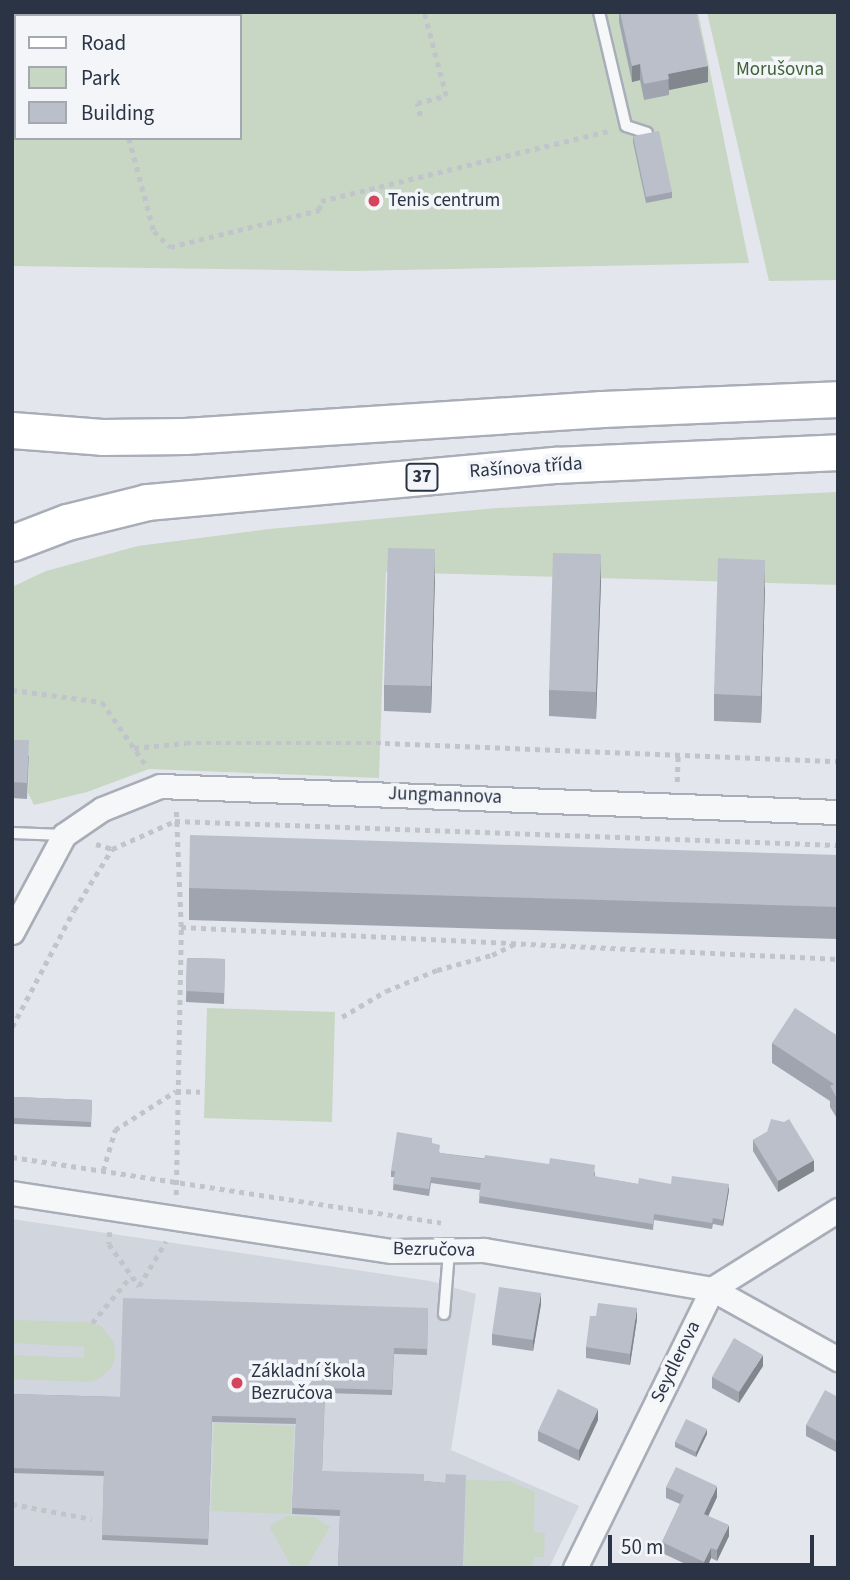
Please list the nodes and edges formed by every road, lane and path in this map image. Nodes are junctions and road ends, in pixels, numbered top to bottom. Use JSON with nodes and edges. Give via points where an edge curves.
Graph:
{"nodes":[{"id":1,"x":424,"y":12,"type":"edge"},
{"id":2,"x":599,"y":12,"type":"edge"},
{"id":3,"x":420,"y":116,"type":"dead end"},
{"id":4,"x":626,"y":126,"type":"junction"},
{"id":5,"x":647,"y":133,"type":"edge"},
{"id":6,"x":130,"y":140,"type":"edge"},
{"id":7,"x":838,"y":399,"type":"edge"},
{"id":8,"x":12,"y":430,"type":"edge"},
{"id":9,"x":102,"y":437,"type":"junction"},
{"id":10,"x":12,"y":444,"type":"edge"},
{"id":11,"x":838,"y":452,"type":"edge"},
{"id":12,"x":12,"y":543,"type":"edge"},
{"id":13,"x":12,"y":690,"type":"edge"},
{"id":14,"x":134,"y":748,"type":"junction"},
{"id":15,"x":838,"y":761,"type":"edge"},
{"id":16,"x":160,"y":786,"type":"junction"},
{"id":17,"x":838,"y":812,"type":"edge"},
{"id":18,"x":175,"y":821,"type":"junction"},
{"id":19,"x":12,"y":833,"type":"edge"},
{"id":20,"x":64,"y":835,"type":"junction"},
{"id":21,"x":838,"y":845,"type":"edge"},
{"id":22,"x":181,"y":927,"type":"junction"},
{"id":23,"x":12,"y":932,"type":"edge"},
{"id":24,"x":516,"y":944,"type":"junction"},
{"id":25,"x":838,"y":960,"type":"edge"},
{"id":26,"x":342,"y":1017,"type":"dead end"},
{"id":27,"x":12,"y":1027,"type":"edge"},
{"id":28,"x":176,"y":1091,"type":"junction"},
{"id":29,"x":200,"y":1092,"type":"dead end"},
{"id":30,"x":12,"y":1157,"type":"edge"},
{"id":31,"x":103,"y":1171,"type":"junction"},
{"id":32,"x":177,"y":1182,"type":"junction"},
{"id":33,"x":12,"y":1193,"type":"edge"},
{"id":34,"x":838,"y":1210,"type":"edge"},
{"id":35,"x":173,"y":1218,"type":"junction"},
{"id":36,"x":110,"y":1225,"type":"dead end"},
{"id":37,"x":449,"y":1225,"type":"dead end"},
{"id":38,"x":449,"y":1252,"type":"junction"},
{"id":39,"x":131,"y":1276,"type":"junction"},
{"id":40,"x":712,"y":1289,"type":"junction"},
{"id":41,"x":444,"y":1314,"type":"dead end"},
{"id":42,"x":92,"y":1323,"type":"dead end"},
{"id":43,"x":838,"y":1359,"type":"edge"},
{"id":44,"x":12,"y":1504,"type":"edge"},
{"id":45,"x":92,"y":1519,"type":"dead end"},
{"id":46,"x":575,"y":1568,"type":"edge"}],
"edges":[{"from":1,"to":3,"type":"path","via":[[446,96],[418,103]]},
{"from":2,"to":4,"type":"lane"},
{"from":4,"to":5,"type":"lane"},
{"from":4,"to":6,"type":"path","via":[[320,201],[318,210],[170,247],[154,231]]},
{"from":7,"to":9,"type":"main road"},
{"from":8,"to":9,"type":"main road"},
{"from":9,"to":10,"type":"main road"},
{"from":11,"to":12,"type":"main road","name":"Rašínova třída","number":"37","via":[[555,465],[147,502],[67,522]]},
{"from":13,"to":14,"type":"path","via":[[102,702]]},
{"from":14,"to":15,"type":"path","via":[[186,743],[385,743]]},
{"from":14,"to":16,"type":"path"},
{"from":16,"to":17,"type":"street","name":"Jungmannova"},
{"from":16,"to":20,"type":"street","name":"Jungmannova","via":[[102,809]]},
{"from":18,"to":21,"type":"path"},
{"from":18,"to":22,"type":"path"},
{"from":18,"to":27,"type":"path","via":[[112,849]]},
{"from":19,"to":20,"type":"lane"},
{"from":20,"to":23,"type":"street"},
{"from":22,"to":24,"type":"path"},
{"from":22,"to":28,"type":"path"},
{"from":24,"to":25,"type":"path"},
{"from":24,"to":26,"type":"path","via":[[386,991]]},
{"from":28,"to":29,"type":"path"},
{"from":28,"to":31,"type":"path","via":[[115,1130]]},
{"from":28,"to":32,"type":"path"},
{"from":30,"to":31,"type":"path"},
{"from":31,"to":32,"type":"path"},
{"from":32,"to":35,"type":"path"},
{"from":32,"to":37,"type":"path"},
{"from":33,"to":35,"type":"street","name":"Bezručova"},
{"from":34,"to":40,"type":"street"},
{"from":35,"to":38,"type":"street","name":"Bezručova","via":[[393,1251]]},
{"from":35,"to":39,"type":"path","via":[[166,1241],[139,1286]]},
{"from":36,"to":39,"type":"path","via":[[109,1244]]},
{"from":38,"to":40,"type":"street","name":"Bezručova","via":[[484,1250]]},
{"from":38,"to":41,"type":"lane"},
{"from":39,"to":42,"type":"path"},
{"from":40,"to":43,"type":"street","name":"Bezručova"},
{"from":40,"to":46,"type":"street","name":"Seydlerova"},
{"from":44,"to":45,"type":"path"}]}
